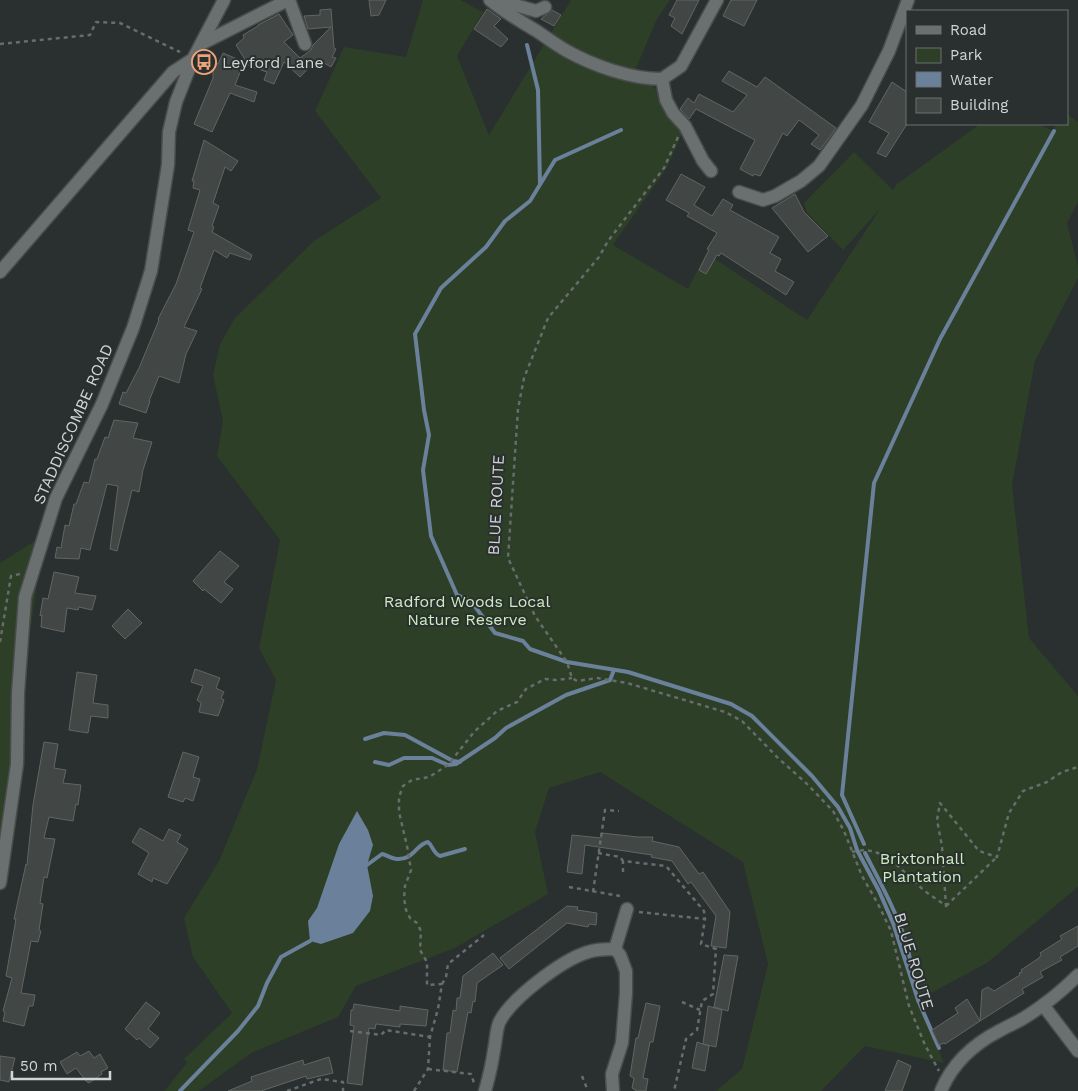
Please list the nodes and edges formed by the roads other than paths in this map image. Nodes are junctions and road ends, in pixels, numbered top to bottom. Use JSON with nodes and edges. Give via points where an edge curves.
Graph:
{"nodes":[{"id":1,"x":224,"y":0,"type":"edge"},
{"id":2,"x":289,"y":0,"type":"edge"},
{"id":3,"x":490,"y":0,"type":"edge"},
{"id":4,"x":506,"y":0,"type":"edge"},
{"id":5,"x":718,"y":0,"type":"edge"},
{"id":6,"x":908,"y":0,"type":"edge"},
{"id":7,"x":545,"y":7,"type":"dead end"},
{"id":8,"x":201,"y":44,"type":"junction"},
{"id":9,"x":305,"y":44,"type":"dead end"},
{"id":10,"x":193,"y":59,"type":"junction"},
{"id":11,"x":662,"y":79,"type":"junction"},
{"id":12,"x":711,"y":171,"type":"dead end"},
{"id":13,"x":740,"y":192,"type":"dead end"},
{"id":14,"x":0,"y":272,"type":"edge"},
{"id":15,"x":0,"y":883,"type":"edge"},
{"id":16,"x":626,"y":912,"type":"road end"},
{"id":17,"x":615,"y":950,"type":"junction"},
{"id":18,"x":1078,"y":975,"type":"edge"},
{"id":19,"x":1043,"y":1005,"type":"junction"},
{"id":20,"x":1078,"y":1051,"type":"edge"},
{"id":21,"x":943,"y":1086,"type":"edge"},
{"id":22,"x":485,"y":1091,"type":"edge"},
{"id":23,"x":613,"y":1091,"type":"edge"}],
"edges":[{"from":1,"to":8,"type":"street","name":"STADDISCOMBE ROAD"},
{"from":2,"to":8,"type":"street"},
{"from":2,"to":9,"type":"street"},
{"from":3,"to":11,"type":"street","via":[[567,52],[611,70],[645,79]]},
{"from":4,"to":7,"type":"street","via":[[536,10]]},
{"from":5,"to":11,"type":"street","via":[[681,66]]},
{"from":6,"to":13,"type":"street","via":[[889,51],[862,106],[819,166],[802,181],[763,200]]},
{"from":8,"to":10,"type":"street","name":"STADDISCOMBE ROAD"},
{"from":10,"to":14,"type":"street","via":[[172,72]]},
{"from":10,"to":15,"type":"street","name":"STADDISCOMBE ROAD","via":[[176,102],[169,132],[168,165],[151,271],[102,404],[56,498],[25,597],[17,764]]},
{"from":11,"to":12,"type":"street","via":[[666,100]]},
{"from":16,"to":17,"type":"street"},
{"from":17,"to":22,"type":"street","via":[[587,952],[560,965],[517,998],[499,1024]]},
{"from":17,"to":23,"type":"street","via":[[624,964],[626,986],[622,1043],[612,1074]]},
{"from":18,"to":19,"type":"street"},
{"from":19,"to":20,"type":"street"},
{"from":19,"to":21,"type":"street","via":[[980,1043],[961,1059]]}]}
